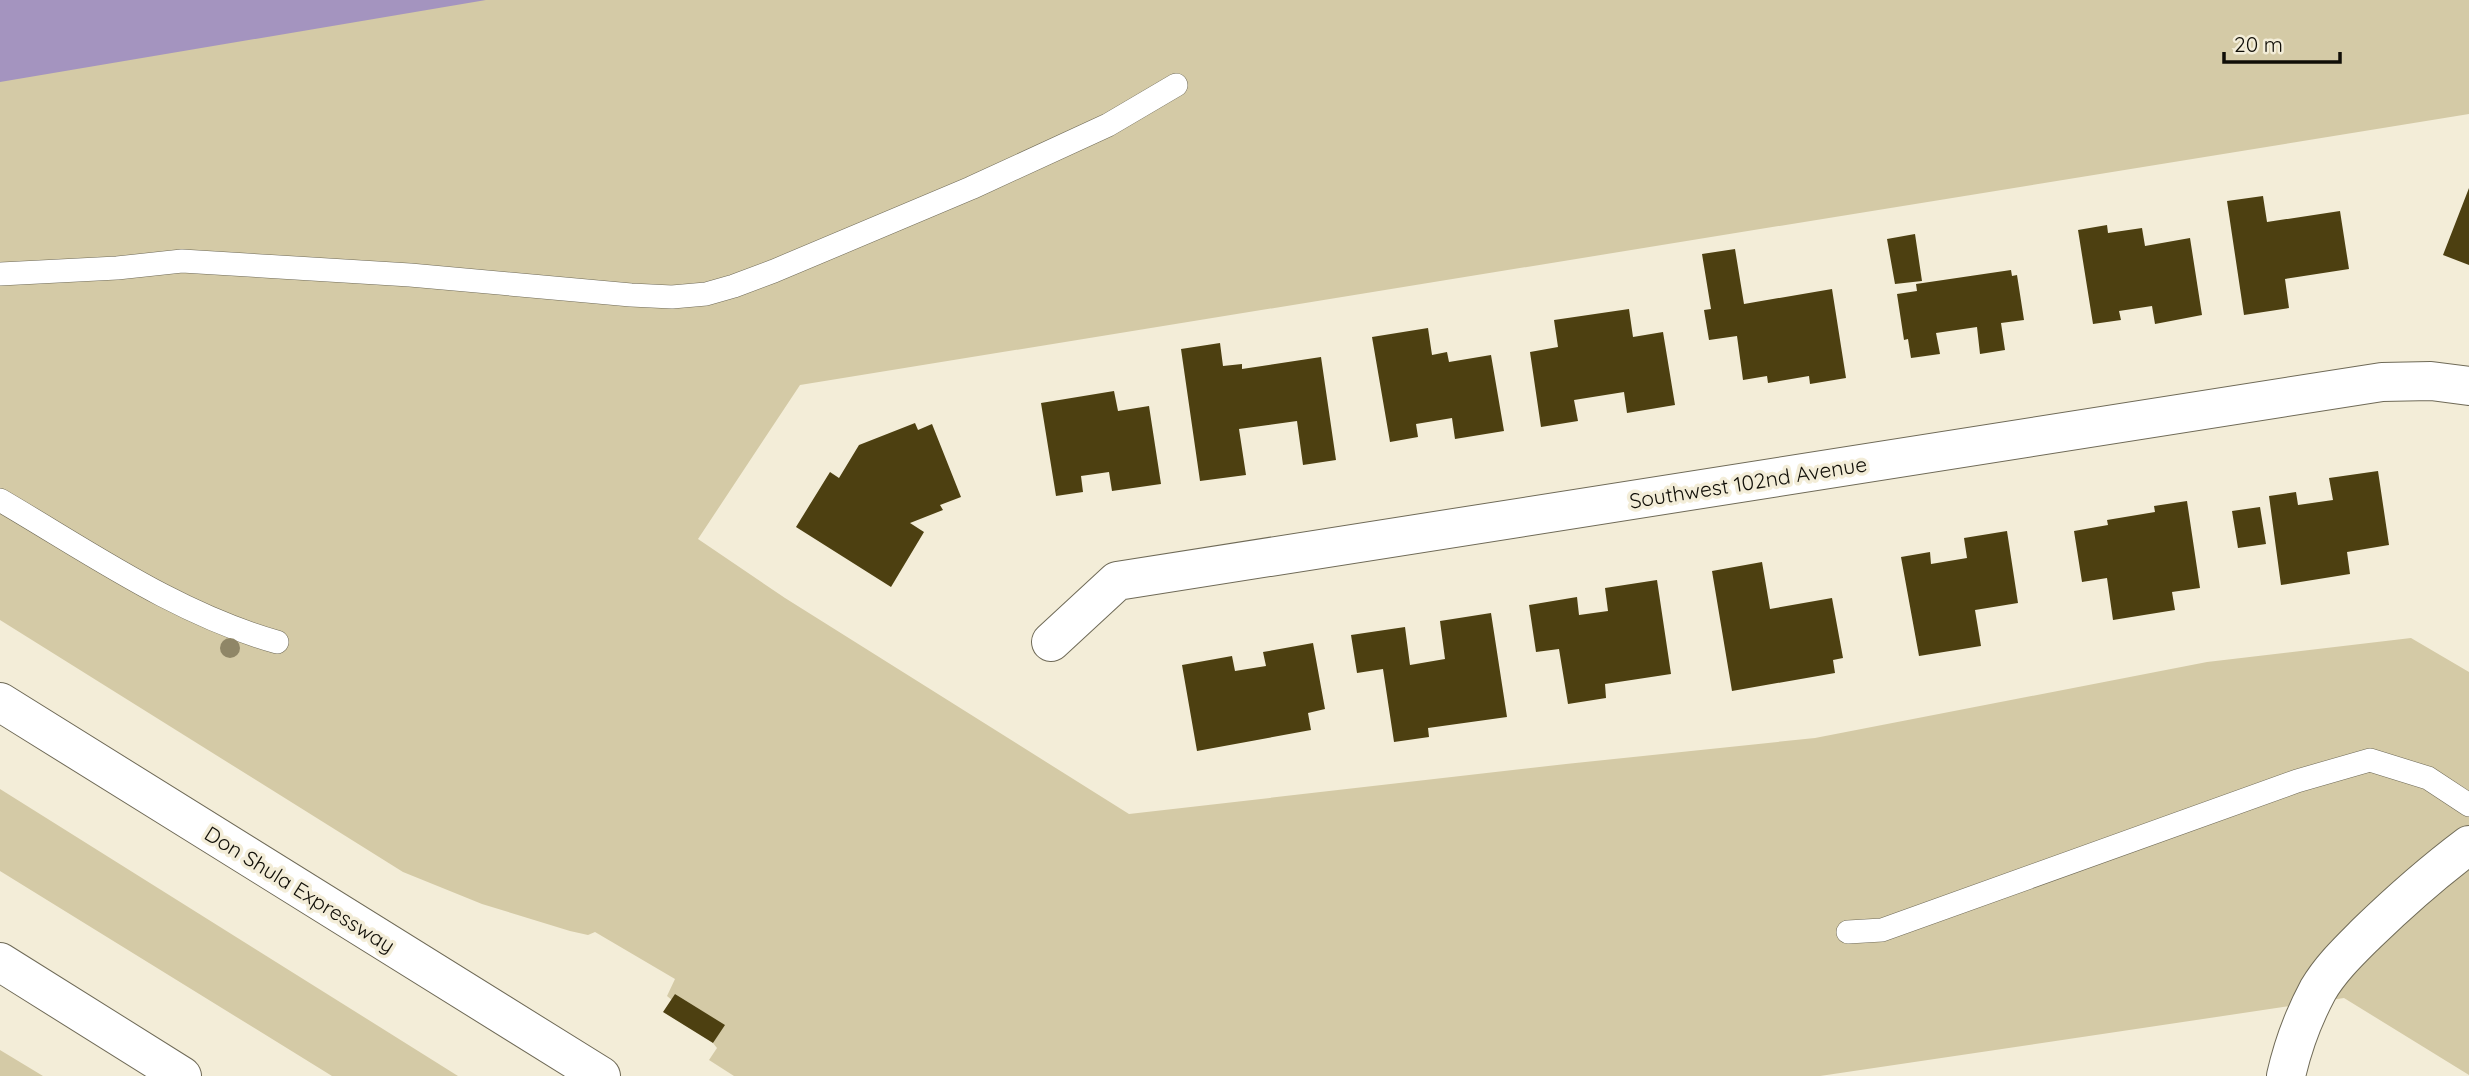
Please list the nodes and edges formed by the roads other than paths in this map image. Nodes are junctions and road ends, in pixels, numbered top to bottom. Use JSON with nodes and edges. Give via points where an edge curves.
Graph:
{"nodes":[{"id":1,"x":1176,"y":85,"type":"dead end"},
{"id":2,"x":0,"y":274,"type":"edge"},
{"id":3,"x":2469,"y":386,"type":"edge"},
{"id":4,"x":0,"y":500,"type":"edge"},
{"id":5,"x":277,"y":642,"type":"dead end"},
{"id":6,"x":1051,"y":642,"type":"dead end"},
{"id":7,"x":0,"y":702,"type":"edge"},
{"id":8,"x":2469,"y":805,"type":"edge"},
{"id":9,"x":2469,"y":845,"type":"edge"},
{"id":10,"x":1847,"y":932,"type":"dead end"},
{"id":11,"x":0,"y":962,"type":"edge"},
{"id":12,"x":182,"y":1076,"type":"edge"},
{"id":13,"x":601,"y":1076,"type":"edge"},
{"id":14,"x":2286,"y":1076,"type":"edge"}],
"edges":[{"from":1,"to":2,"type":"lane","via":[[1108,125],[960,193],[774,271],[706,294],[631,295],[182,261]]},
{"from":3,"to":6,"type":"main road","name":"Southwest 102nd Avenue","via":[[2382,382],[1117,581]]},
{"from":4,"to":5,"type":"lane","via":[[211,619]]},
{"from":7,"to":13,"type":"main road","name":"Don Shula Expressway"},
{"from":8,"to":10,"type":"lane","via":[[2428,778],[2370,760],[2297,781],[1882,930]]},
{"from":9,"to":14,"type":"main road","via":[[2399,902],[2336,964],[2303,1020]]},
{"from":11,"to":12,"type":"main road"}]}
